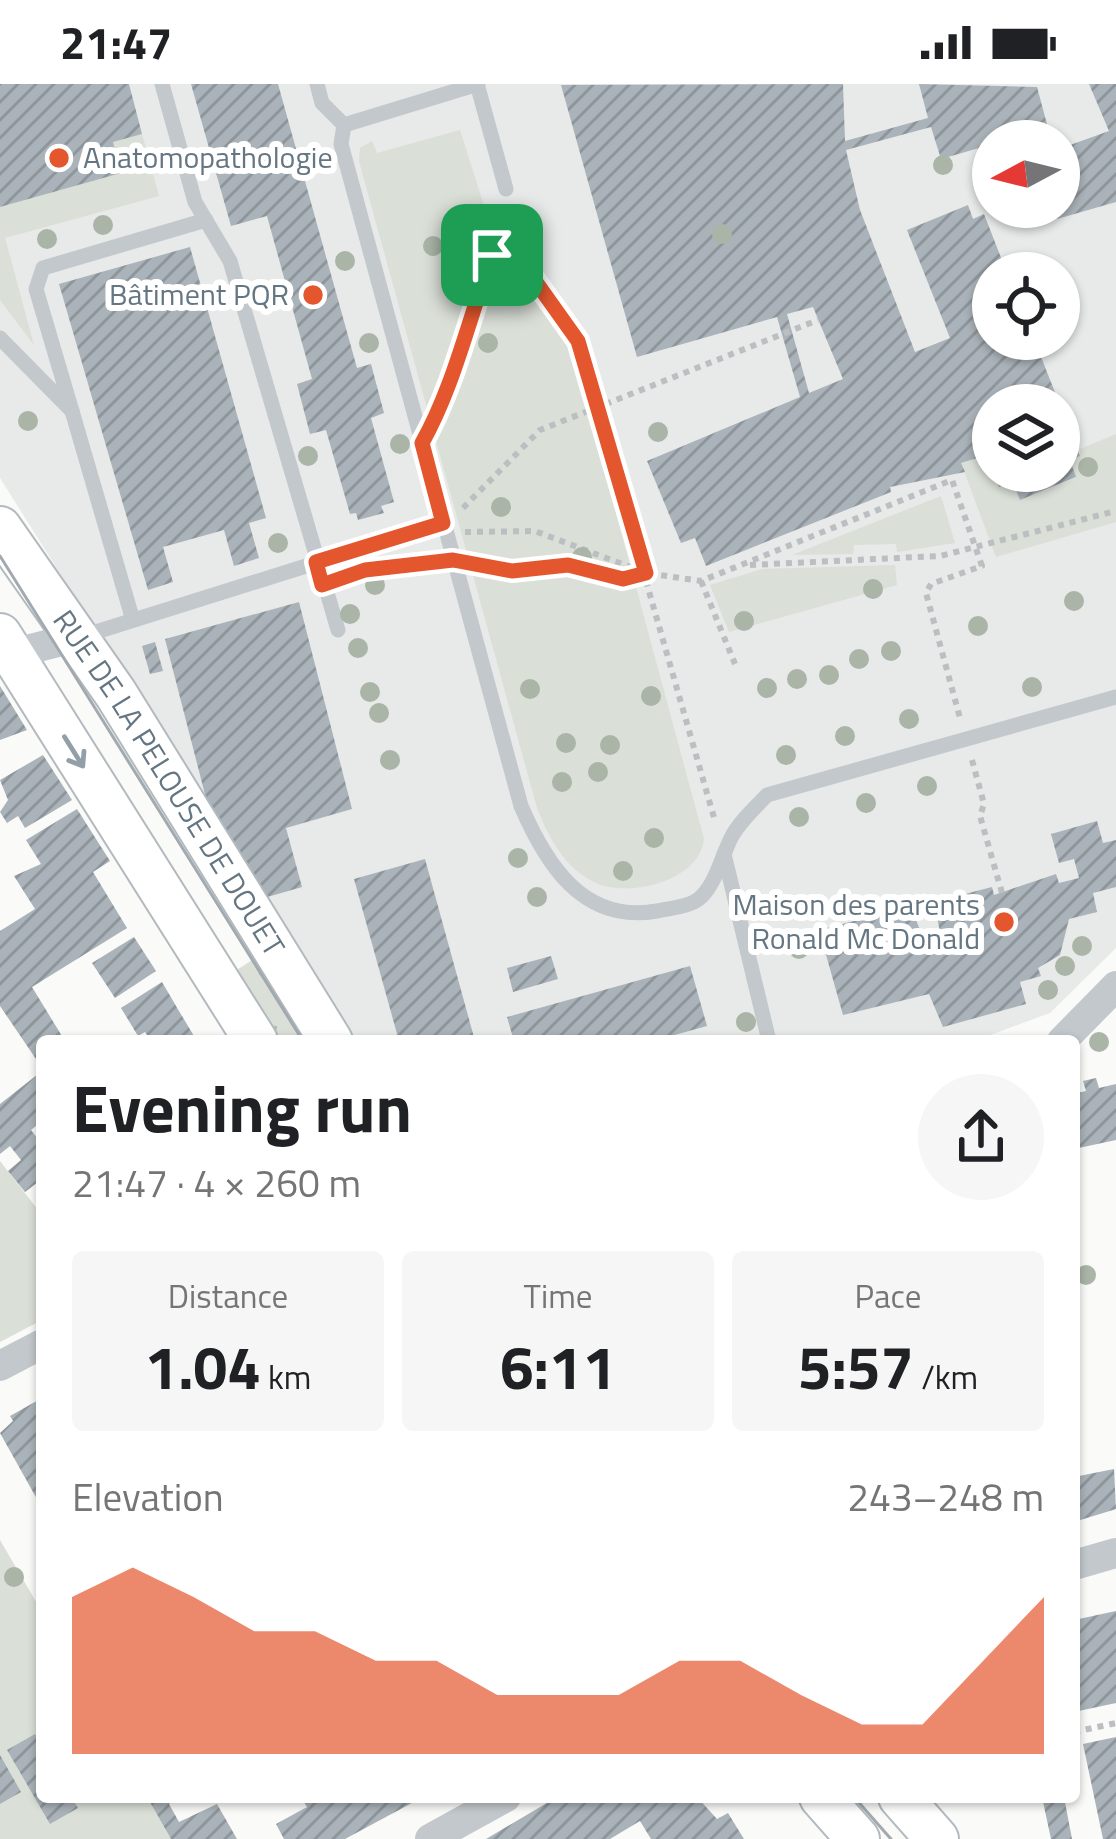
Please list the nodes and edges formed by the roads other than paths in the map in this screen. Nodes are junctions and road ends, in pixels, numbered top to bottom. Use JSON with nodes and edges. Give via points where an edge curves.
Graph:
{"nodes":[{"id":1,"x":162,"y":84,"type":"edge"},
{"id":2,"x":317,"y":84,"type":"edge"},
{"id":3,"x":477,"y":84,"type":"edge"},
{"id":4,"x":441,"y":89,"type":"edge"},
{"id":5,"x":344,"y":125,"type":"junction"},
{"id":6,"x":502,"y":194,"type":"road end"},
{"id":7,"x":206,"y":220,"type":"junction"},
{"id":8,"x":0,"y":338,"type":"edge"},
{"id":9,"x":72,"y":411,"type":"junction"},
{"id":10,"x":444,"y":525,"type":"junction"},
{"id":11,"x":0,"y":528,"type":"edge"},
{"id":12,"x":316,"y":562,"type":"junction"},
{"id":13,"x":132,"y":617,"type":"junction"},
{"id":14,"x":338,"y":630,"type":"dead end"},
{"id":15,"x":77,"y":638,"type":"junction"},
{"id":16,"x":4,"y":648,"type":"edge"},
{"id":17,"x":1116,"y":697,"type":"edge"},
{"id":18,"x":724,"y":854,"type":"junction"},
{"id":19,"x":1116,"y":986,"type":"edge"},
{"id":20,"x":252,"y":1035,"type":"edge"},
{"id":21,"x":327,"y":1035,"type":"edge"},
{"id":22,"x":773,"y":1035,"type":"edge"},
{"id":23,"x":1068,"y":1035,"type":"edge"},
{"id":24,"x":36,"y":1347,"type":"edge"},
{"id":25,"x":0,"y":1366,"type":"edge"},
{"id":26,"x":1116,"y":1553,"type":"edge"},
{"id":27,"x":1080,"y":1563,"type":"edge"},
{"id":28,"x":495,"y":1803,"type":"edge"},
{"id":29,"x":826,"y":1803,"type":"edge"},
{"id":30,"x":905,"y":1803,"type":"edge"},
{"id":31,"x":430,"y":1839,"type":"edge"},
{"id":32,"x":858,"y":1839,"type":"edge"},
{"id":33,"x":937,"y":1839,"type":"edge"}],
"edges":[{"from":1,"to":7,"type":"lane"},
{"from":2,"to":5,"type":"lane","via":[[322,103]]},
{"from":3,"to":4,"type":"lane"},
{"from":3,"to":6,"type":"lane"},
{"from":4,"to":5,"type":"lane"},
{"from":5,"to":10,"type":"lane","via":[[341,144]]},
{"from":7,"to":9,"type":"lane","via":[[43,268],[36,289]]},
{"from":7,"to":12,"type":"lane","via":[[230,261]]},
{"from":8,"to":9,"type":"lane"},
{"from":9,"to":13,"type":"lane"},
{"from":10,"to":12,"type":"lane"},
{"from":10,"to":18,"type":"lane","via":[[521,806],[545,862],[605,906],[636,914],[701,897]]},
{"from":11,"to":15,"type":"main road","name":"RUE DE LA PELOUSE DE DOUET"},
{"from":12,"to":13,"type":"lane"},
{"from":12,"to":14,"type":"lane"},
{"from":13,"to":15,"type":"lane"},
{"from":15,"to":16,"type":"street"},
{"from":15,"to":21,"type":"main road","name":"RUE DE LA PELOUSE DE DOUET"},
{"from":16,"to":20,"type":"main road","name":"RUE DE LA PELOUSE DE DOUET","one_way":true},
{"from":17,"to":18,"type":"lane","via":[[767,794]]},
{"from":18,"to":22,"type":"lane"},
{"from":19,"to":23,"type":"street"},
{"from":24,"to":25,"type":"street"},
{"from":26,"to":27,"type":"street"},
{"from":28,"to":31,"type":"street"},
{"from":29,"to":32,"type":"main road"},
{"from":30,"to":33,"type":"main road"}]}
